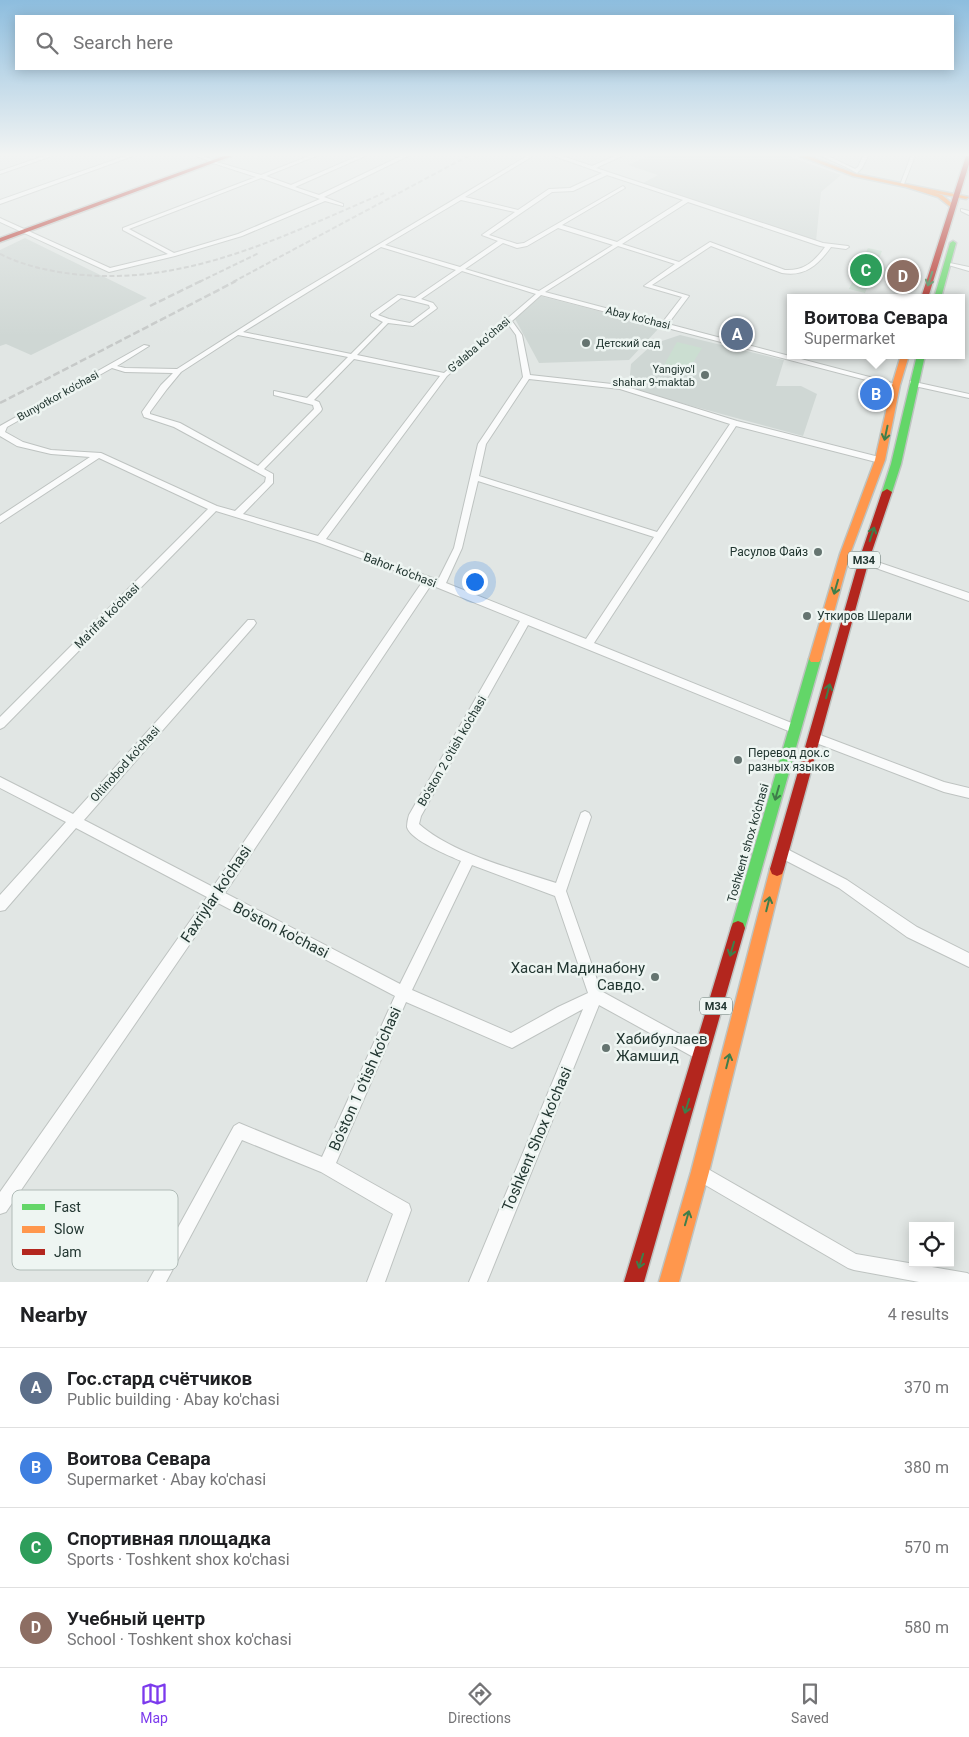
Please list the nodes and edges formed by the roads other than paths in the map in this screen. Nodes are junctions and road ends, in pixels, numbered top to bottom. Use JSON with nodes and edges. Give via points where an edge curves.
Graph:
{"nodes":[{"id":1,"x":63,"y":216,"type":"edge"},
{"id":2,"x":162,"y":216,"type":"edge"},
{"id":3,"x":282,"y":216,"type":"edge"},
{"id":4,"x":432,"y":216,"type":"edge"},
{"id":5,"x":511,"y":216,"type":"edge"},
{"id":6,"x":576,"y":216,"type":"edge"},
{"id":7,"x":662,"y":216,"type":"edge"},
{"id":8,"x":732,"y":216,"type":"edge"},
{"id":9,"x":960,"y":216,"type":"edge"},
{"id":10,"x":0,"y":220,"type":"edge"},
{"id":11,"x":559,"y":226,"type":"junction"},
{"id":12,"x":22,"y":231,"type":"junction"},
{"id":13,"x":0,"y":239,"type":"edge"},
{"id":14,"x":501,"y":242,"type":"junction"},
{"id":15,"x":617,"y":243,"type":"junction"},
{"id":16,"x":382,"y":246,"type":"junction"},
{"id":17,"x":829,"y":246,"type":"junction"},
{"id":18,"x":846,"y":247,"type":"dead end"},
{"id":19,"x":946,"y":250,"type":"junction"},
{"id":20,"x":173,"y":255,"type":"junction"},
{"id":21,"x":947,"y":263,"type":"junction"},
{"id":22,"x":680,"y":264,"type":"junction"},
{"id":23,"x":461,"y":269,"type":"junction"},
{"id":24,"x":969,"y":269,"type":"edge"},
{"id":25,"x":540,"y":293,"type":"junction"},
{"id":26,"x":926,"y":294,"type":"edge"},
{"id":27,"x":939,"y":294,"type":"edge"},
{"id":28,"x":417,"y":299,"type":"junction"},
{"id":29,"x":508,"y":320,"type":"junction"},
{"id":30,"x":388,"y":321,"type":"junction"},
{"id":31,"x":664,"y":325,"type":"junction"},
{"id":32,"x":236,"y":333,"type":"junction"},
{"id":33,"x":146,"y":346,"type":"dead end"},
{"id":34,"x":787,"y":355,"type":"edge"},
{"id":35,"x":352,"y":356,"type":"junction"},
{"id":36,"x":803,"y":359,"type":"edge"},
{"id":37,"x":904,"y":359,"type":"edge"},
{"id":38,"x":920,"y":359,"type":"edge"},
{"id":39,"x":111,"y":366,"type":"junction"},
{"id":40,"x":179,"y":372,"type":"junction"},
{"id":41,"x":445,"y":375,"type":"junction"},
{"id":42,"x":526,"y":377,"type":"junction"},
{"id":43,"x":897,"y":382,"type":"junction"},
{"id":44,"x":912,"y":386,"type":"junction"},
{"id":45,"x":276,"y":393,"type":"dead end"},
{"id":46,"x":969,"y":396,"type":"edge"},
{"id":47,"x":309,"y":400,"type":"junction"},
{"id":48,"x":734,"y":423,"type":"junction"},
{"id":49,"x":0,"y":433,"type":"edge"},
{"id":50,"x":98,"y":454,"type":"junction"},
{"id":51,"x":880,"y":460,"type":"junction"},
{"id":52,"x":258,"y":470,"type":"junction"},
{"id":53,"x":474,"y":477,"type":"junction"},
{"id":54,"x":214,"y":508,"type":"junction"},
{"id":55,"x":238,"y":514,"type":"junction"},
{"id":56,"x":0,"y":520,"type":"edge"},
{"id":57,"x":660,"y":536,"type":"junction"},
{"id":58,"x":320,"y":540,"type":"junction"},
{"id":59,"x":845,"y":554,"type":"junction"},
{"id":60,"x":864,"y":560,"type":"junction"},
{"id":61,"x":435,"y":583,"type":"junction"},
{"id":62,"x":969,"y":596,"type":"edge"},
{"id":63,"x":526,"y":620,"type":"junction"},
{"id":64,"x":251,"y":623,"type":"dead end"},
{"id":65,"x":588,"y":644,"type":"junction"},
{"id":66,"x":0,"y":724,"type":"edge"},
{"id":67,"x":795,"y":730,"type":"junction"},
{"id":68,"x":815,"y":738,"type":"junction"},
{"id":69,"x":0,"y":782,"type":"edge"},
{"id":70,"x":969,"y":793,"type":"edge"},
{"id":71,"x":585,"y":817,"type":"dead end"},
{"id":72,"x":74,"y":821,"type":"junction"},
{"id":73,"x":782,"y":852,"type":"junction"},
{"id":74,"x":469,"y":858,"type":"junction"},
{"id":75,"x":560,"y":891,"type":"junction"},
{"id":76,"x":216,"y":896,"type":"junction"},
{"id":77,"x":0,"y":905,"type":"edge"},
{"id":78,"x":969,"y":960,"type":"edge"},
{"id":79,"x":403,"y":993,"type":"junction"},
{"id":80,"x":596,"y":996,"type":"junction"},
{"id":81,"x":702,"y":1054,"type":"junction"},
{"id":82,"x":326,"y":1166,"type":"junction"},
{"id":83,"x":700,"y":1172,"type":"junction"},
{"id":84,"x":0,"y":1206,"type":"edge"},
{"id":85,"x":178,"y":1243,"type":"edge"},
{"id":86,"x":164,"y":1270,"type":"edge"},
{"id":87,"x":157,"y":1282,"type":"edge"},
{"id":88,"x":376,"y":1282,"type":"edge"},
{"id":89,"x":478,"y":1282,"type":"edge"},
{"id":90,"x":634,"y":1282,"type":"edge"},
{"id":91,"x":669,"y":1282,"type":"edge"},
{"id":92,"x":967,"y":1282,"type":"edge"}],
"edges":[{"from":1,"to":12,"type":"main road"},
{"from":2,"to":20,"type":"street","via":[[126,230]]},
{"from":3,"to":20,"type":"street","via":[[240,235]]},
{"from":4,"to":16,"type":"street"},
{"from":5,"to":14,"type":"street","via":[[486,233]]},
{"from":6,"to":11,"type":"street"},
{"from":7,"to":15,"type":"street","name":"G’alaba ko’chasi"},
{"from":8,"to":17,"type":"street"},
{"from":9,"to":19,"type":"main road"},
{"from":10,"to":12,"type":"street"},
{"from":11,"to":14,"type":"street","via":[[525,245]]},
{"from":11,"to":15,"type":"street"},
{"from":12,"to":13,"type":"main road"},
{"from":12,"to":20,"type":"street","via":[[109,270]]},
{"from":14,"to":23,"type":"street"},
{"from":15,"to":22,"type":"street"},
{"from":15,"to":25,"type":"street","name":"G’alaba ko’chasi"},
{"from":16,"to":23,"type":"street","name":"Abay ko'chasi"},
{"from":16,"to":32,"type":"street"},
{"from":17,"to":18,"type":"street"},
{"from":17,"to":22,"type":"street","via":[[804,272],[784,272],[710,244]]},
{"from":19,"to":21,"type":"main road"},
{"from":19,"to":26,"type":"main road","one_way":true},
{"from":21,"to":24,"type":"street"},
{"from":21,"to":27,"type":"main road"},
{"from":22,"to":31,"type":"street","via":[[647,286],[686,296]]},
{"from":23,"to":25,"type":"street","name":"Abay ko'chasi"},
{"from":23,"to":28,"type":"street"},
{"from":25,"to":29,"type":"street","name":"G’alaba ko’chasi"},
{"from":25,"to":31,"type":"street","name":"Abay ko'chasi"},
{"from":28,"to":30,"type":"street","via":[[396,298],[373,315]]},
{"from":28,"to":30,"type":"street","via":[[434,308],[411,325]]},
{"from":29,"to":41,"type":"street","name":"G’alaba ko’chasi"},
{"from":29,"to":42,"type":"street","via":[[518,335]]},
{"from":30,"to":35,"type":"street"},
{"from":31,"to":34,"type":"street","name":"Abay ko'chasi"},
{"from":32,"to":35,"type":"street"},
{"from":32,"to":40,"type":"street"},
{"from":33,"to":39,"type":"street"},
{"from":35,"to":41,"type":"street"},
{"from":35,"to":47,"type":"street"},
{"from":36,"to":43,"type":"street","name":"Abay ko'chasi"},
{"from":37,"to":43,"type":"main road","name":"Toshkent shox ko'chasi","number":"M34"},
{"from":38,"to":44,"type":"main road","number":"M34"},
{"from":39,"to":40,"type":"street","name":"Bunyotkor ko'chasi","via":[[125,370]]},
{"from":39,"to":49,"type":"street","name":"Bunyotkor ko'chasi","via":[[4,426]]},
{"from":40,"to":52,"type":"street","via":[[164,387],[147,415],[177,425]]},
{"from":41,"to":58,"type":"street","name":"G’alaba ko’chasi"},
{"from":42,"to":48,"type":"street","via":[[621,387]]},
{"from":42,"to":53,"type":"street","name":"Faxriylar ko'chasi","via":[[482,444]]},
{"from":43,"to":44,"type":"main road"},
{"from":43,"to":51,"type":"main road","name":"Toshkent shox ko'chasi","number":"M34","one_way":true},
{"from":44,"to":46,"type":"street"},
{"from":60,"to":44,"type":"main road","number":"M34","one_way":true,"via":[[896,464]]},
{"from":45,"to":47,"type":"street"},
{"from":47,"to":52,"type":"street","via":[[318,409]]},
{"from":48,"to":51,"type":"street"},
{"from":48,"to":57,"type":"street"},
{"from":49,"to":50,"type":"street","name":"Bahor ko'chasi","via":[[20,444],[51,452]]},
{"from":50,"to":54,"type":"street","name":"Bahor ko'chasi"},
{"from":50,"to":56,"type":"street"},
{"from":51,"to":59,"type":"main road","name":"Toshkent shox ko'chasi","number":"M34"},
{"from":52,"to":55,"type":"street","via":[[271,479]]},
{"from":53,"to":57,"type":"street"},
{"from":53,"to":61,"type":"street","name":"Faxriylar ko'chasi","via":[[458,548]]},
{"from":54,"to":55,"type":"street","name":"Bahor ko'chasi"},
{"from":54,"to":66,"type":"street","name":"Ma'rifat ko'chasi"},
{"from":55,"to":58,"type":"street","name":"Bahor ko'chasi"},
{"from":57,"to":65,"type":"street"},
{"from":58,"to":61,"type":"street","name":"Bahor ko'chasi"},
{"from":59,"to":60,"type":"street"},
{"from":59,"to":67,"type":"main road","name":"Toshkent shox ko'chasi","number":"M34","one_way":true},
{"from":60,"to":62,"type":"street"},
{"from":68,"to":60,"type":"main road","number":"M34","one_way":true},
{"from":61,"to":63,"type":"street","name":"Bahor ko'chasi"},
{"from":61,"to":76,"type":"street","name":"Faxriylar ko'chasi"},
{"from":63,"to":65,"type":"street","name":"Bahor ko'chasi"},
{"from":63,"to":74,"type":"street","name":"Bo'ston 2 o'tish ko'chasi","via":[[415,815],[413,826],[419,834]]},
{"from":64,"to":72,"type":"street","name":"Oltinobod ko'chasi"},
{"from":65,"to":67,"type":"street","name":"Bahor ko'chasi"},
{"from":67,"to":68,"type":"main road"},
{"from":67,"to":81,"type":"main road","name":"Toshkent shox ko'chasi","number":"M34","one_way":true},
{"from":68,"to":70,"type":"street","via":[[944,787]]},
{"from":68,"to":73,"type":"main road","number":"M34"},
{"from":69,"to":72,"type":"street","name":"Bo'ston ko'chasi"},
{"from":71,"to":75,"type":"street"},
{"from":72,"to":76,"type":"street","name":"Bo'ston ko'chasi"},
{"from":72,"to":77,"type":"street","name":"Oltinobod ko'chasi"},
{"from":73,"to":78,"type":"street","via":[[843,884],[912,932]]},
{"from":83,"to":73,"type":"main road","number":"M34","one_way":true},
{"from":74,"to":75,"type":"street","name":"Bo'ston 2 o'tish ko'chasi"},
{"from":74,"to":79,"type":"street"},
{"from":75,"to":80,"type":"street"},
{"from":76,"to":79,"type":"street","name":"Bo'ston ko'chasi"},
{"from":76,"to":84,"type":"street","name":"Faxriylar ko'chasi"},
{"from":79,"to":80,"type":"street","name":"Bo'ston ko'chasi","via":[[512,1042]]},
{"from":79,"to":82,"type":"street","name":"Bo'ston 1 o'tish ko'chasi"},
{"from":80,"to":81,"type":"street"},
{"from":80,"to":89,"type":"street","name":"Toshkent Shox ko'chasi"},
{"from":81,"to":90,"type":"main road","name":"Toshkent shox ko'chasi","number":"M34","one_way":true},
{"from":82,"to":85,"type":"street","name":"Bo'ston 1 o'tish ko'chasi","via":[[239,1131]]},
{"from":82,"to":88,"type":"street","name":"Bo'ston 1 o'tish ko'chasi","via":[[403,1210]]},
{"from":91,"to":83,"type":"main road","number":"M34","one_way":true},
{"from":83,"to":92,"type":"street","via":[[854,1262]]},
{"from":86,"to":87,"type":"street","name":"Bo'ston 1 o'tish ko'chasi"}]}
